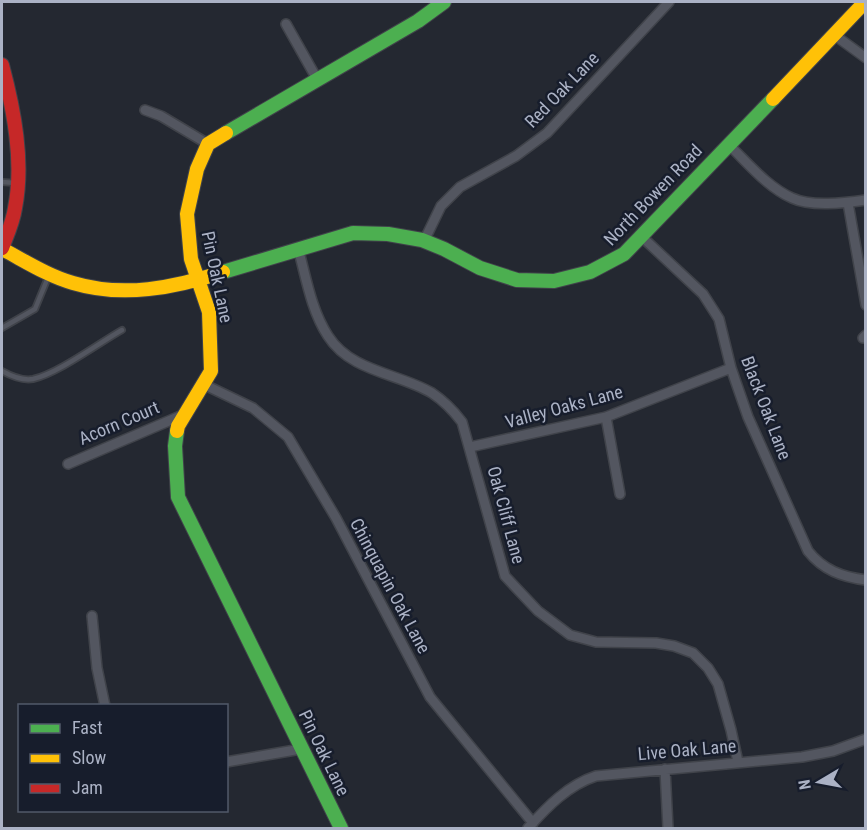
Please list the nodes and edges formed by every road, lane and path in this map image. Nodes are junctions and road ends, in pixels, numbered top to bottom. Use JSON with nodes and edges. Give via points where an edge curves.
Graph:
{"nodes":[{"id":1,"x":444,"y":2,"type":"edge"},
{"id":2,"x":669,"y":2,"type":"edge"},
{"id":3,"x":865,"y":2,"type":"edge"},
{"id":4,"x":286,"y":24,"type":"dead end"},
{"id":5,"x":833,"y":34,"type":"junction"},
{"id":6,"x":866,"y":58,"type":"edge"},
{"id":7,"x":2,"y":65,"type":"edge"},
{"id":8,"x":317,"y":79,"type":"junction"},
{"id":9,"x":145,"y":110,"type":"dead end"},
{"id":10,"x":208,"y":144,"type":"junction"},
{"id":11,"x":728,"y":144,"type":"junction"},
{"id":12,"x":2,"y":182,"type":"edge"},
{"id":13,"x":19,"y":183,"type":"junction"},
{"id":14,"x":866,"y":200,"type":"edge"},
{"id":15,"x":848,"y":203,"type":"junction"},
{"id":16,"x":641,"y":236,"type":"junction"},
{"id":17,"x":424,"y":241,"type":"junction"},
{"id":18,"x":298,"y":248,"type":"junction"},
{"id":19,"x":2,"y":249,"type":"edge"},
{"id":20,"x":50,"y":273,"type":"junction"},
{"id":21,"x":198,"y":280,"type":"junction"},
{"id":22,"x":866,"y":305,"type":"edge"},
{"id":23,"x":2,"y":328,"type":"edge"},
{"id":24,"x":122,"y":330,"type":"dead end"},
{"id":25,"x":731,"y":368,"type":"junction"},
{"id":26,"x":2,"y":370,"type":"edge"},
{"id":27,"x":203,"y":384,"type":"junction"},
{"id":28,"x":184,"y":414,"type":"junction"},
{"id":29,"x":606,"y":417,"type":"junction"},
{"id":30,"x":470,"y":447,"type":"junction"},
{"id":31,"x":68,"y":464,"type":"dead end"},
{"id":32,"x":620,"y":494,"type":"dead end"},
{"id":33,"x":866,"y":580,"type":"edge"},
{"id":34,"x":93,"y":616,"type":"dead end"},
{"id":35,"x":105,"y":704,"type":"edge"},
{"id":36,"x":866,"y":739,"type":"edge"},
{"id":37,"x":301,"y":749,"type":"junction"},
{"id":38,"x":228,"y":762,"type":"edge"},
{"id":39,"x":738,"y":762,"type":"junction"},
{"id":40,"x":665,"y":769,"type":"junction"},
{"id":41,"x":531,"y":826,"type":"edge"},
{"id":42,"x":341,"y":828,"type":"edge"},
{"id":43,"x":668,"y":828,"type":"edge"}],
"edges":[{"from":1,"to":8,"type":"street"},
{"from":2,"to":17,"type":"street","name":"Red Oak Lane","via":[[547,133],[516,156],[460,187],[441,206]]},
{"from":3,"to":5,"type":"street","name":"North Bowen Road"},
{"from":4,"to":8,"type":"street"},
{"from":5,"to":6,"type":"street"},
{"from":5,"to":11,"type":"street","name":"North Bowen Road"},
{"from":7,"to":13,"type":"street"},
{"from":8,"to":10,"type":"street"},
{"from":9,"to":10,"type":"street"},
{"from":10,"to":21,"type":"street","name":"Pin Oak Lane","via":[[197,169],[187,214],[191,259]]},
{"from":11,"to":15,"type":"street","via":[[774,187],[793,199]]},
{"from":11,"to":16,"type":"street","name":"North Bowen Road"},
{"from":12,"to":13,"type":"lane"},
{"from":13,"to":19,"type":"street"},
{"from":14,"to":15,"type":"street"},
{"from":15,"to":22,"type":"street"},
{"from":16,"to":17,"type":"street","name":"North Bowen Road","via":[[624,254],[583,276],[531,283],[481,268]]},
{"from":16,"to":25,"type":"street","name":"Black Oak Lane","via":[[703,294],[719,319]]},
{"from":17,"to":18,"type":"street","name":"North Bowen Road","via":[[372,231]]},
{"from":18,"to":21,"type":"street","name":"North Bowen Road"},
{"from":18,"to":30,"type":"street","name":"Oak Cliff Lane","via":[[317,315],[328,337],[357,362],[431,392],[462,422]]},
{"from":19,"to":20,"type":"street","name":"North Bowen Road"},
{"from":20,"to":21,"type":"street","name":"North Bowen Road","via":[[72,284],[104,290],[147,290]]},
{"from":20,"to":23,"type":"lane","via":[[35,309]]},
{"from":21,"to":27,"type":"street","name":"Pin Oak Lane","via":[[210,312],[211,371]]},
{"from":24,"to":26,"type":"lane","via":[[31,380],[13,377]]},
{"from":25,"to":29,"type":"street","name":"Valley Oaks Lane"},
{"from":25,"to":33,"type":"street","name":"Black Oak Lane","via":[[748,417],[808,551],[817,562],[837,574]]},
{"from":27,"to":28,"type":"street","name":"Pin Oak Lane"},
{"from":27,"to":41,"type":"street","name":"Chinquapin Oak Lane","via":[[253,408],[288,437],[336,518],[427,691]]},
{"from":28,"to":31,"type":"street","name":"Acorn Court"},
{"from":28,"to":37,"type":"street","name":"Pin Oak Lane","via":[[175,446],[178,497]]},
{"from":29,"to":30,"type":"street","name":"Valley Oaks Lane"},
{"from":29,"to":32,"type":"street"},
{"from":30,"to":39,"type":"street","name":"Oak Cliff Lane","via":[[506,576],[538,611],[570,635],[596,642],[656,643],[693,653],[718,684]]},
{"from":34,"to":35,"type":"street"},
{"from":36,"to":39,"type":"street","name":"Live Oak Lane","via":[[802,758]]},
{"from":37,"to":38,"type":"street"},
{"from":37,"to":42,"type":"street","name":"Pin Oak Lane"},
{"from":39,"to":40,"type":"street","name":"Live Oak Lane"},
{"from":40,"to":41,"type":"street","name":"Live Oak Lane","via":[[581,780]]},
{"from":40,"to":43,"type":"street"}]}
